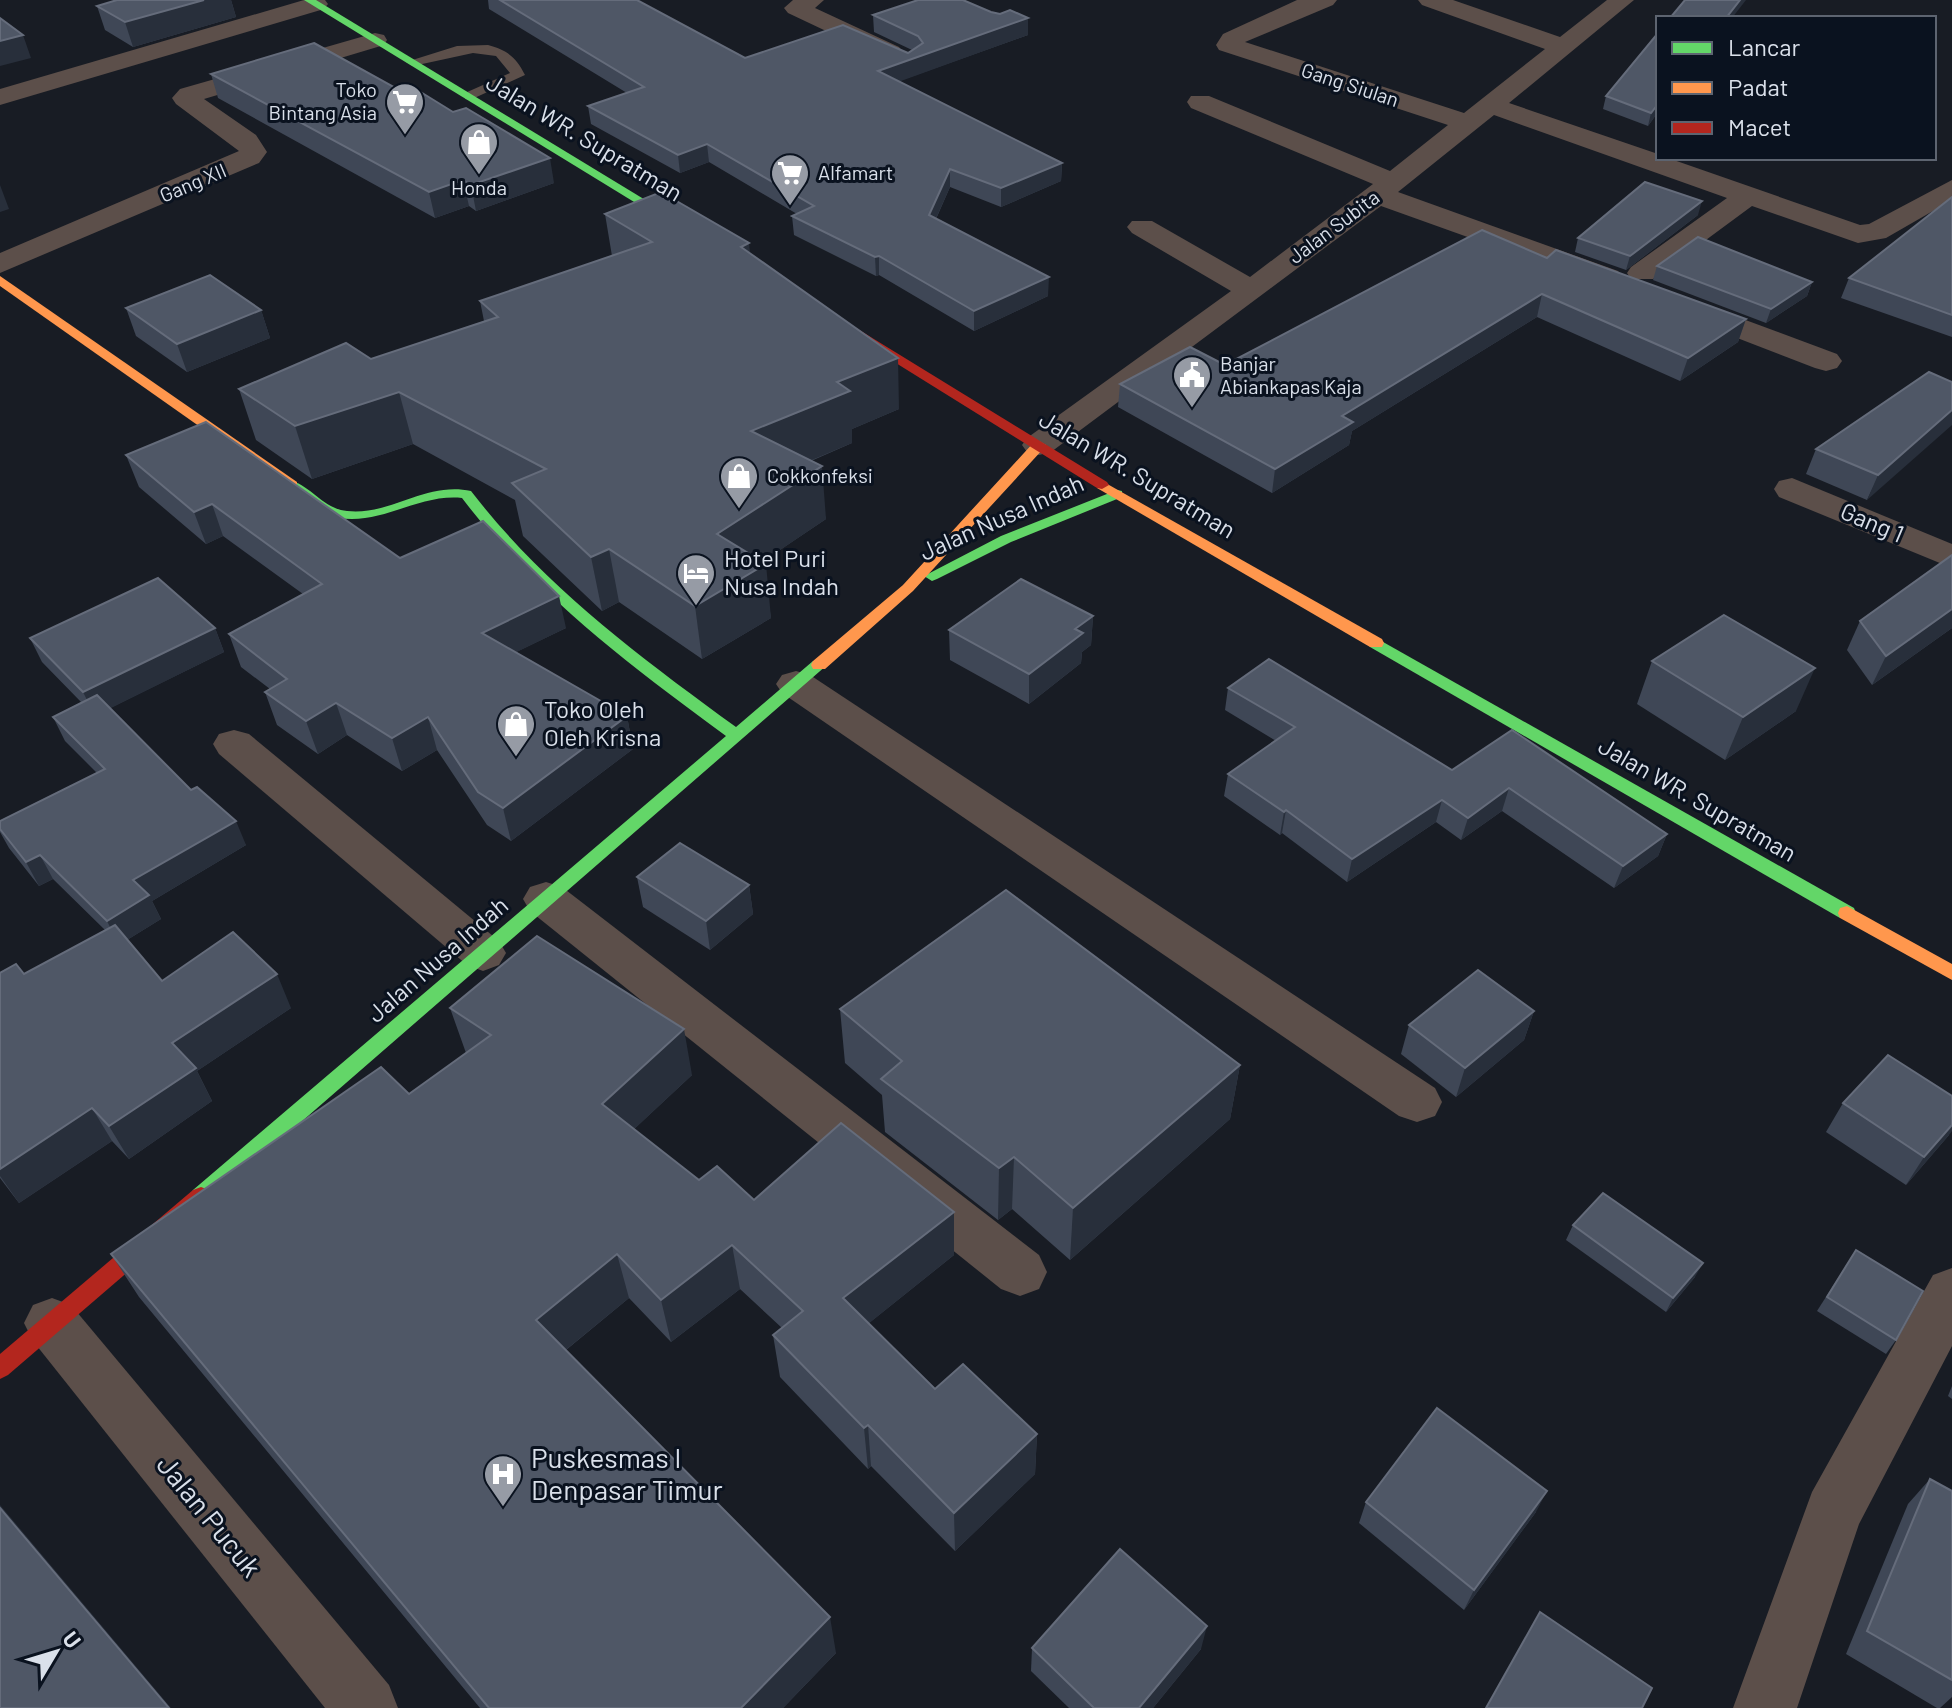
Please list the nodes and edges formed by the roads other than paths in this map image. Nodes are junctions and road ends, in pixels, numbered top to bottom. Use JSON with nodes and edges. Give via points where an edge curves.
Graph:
{"nodes":[{"id":1,"x":812,"y":0,"type":"edge"},
{"id":2,"x":1325,"y":0,"type":"edge"},
{"id":3,"x":1430,"y":0,"type":"edge"},
{"id":4,"x":1622,"y":0,"type":"edge"},
{"id":5,"x":312,"y":2,"type":"edge"},
{"id":6,"x":375,"y":40,"type":"junction"},
{"id":7,"x":1563,"y":47,"type":"junction"},
{"id":8,"x":907,"y":60,"type":"edge"},
{"id":9,"x":413,"y":62,"type":"junction"},
{"id":10,"x":470,"y":96,"type":"junction"},
{"id":11,"x":0,"y":97,"type":"edge"},
{"id":12,"x":1200,"y":102,"type":"dead end"},
{"id":13,"x":1480,"y":114,"type":"junction"},
{"id":14,"x":1656,"y":157,"type":"edge"},
{"id":15,"x":1686,"y":164,"type":"edge"},
{"id":16,"x":1384,"y":188,"type":"junction"},
{"id":17,"x":1952,"y":188,"type":"edge"},
{"id":18,"x":1749,"y":195,"type":"junction"},
{"id":19,"x":1142,"y":227,"type":"dead end"},
{"id":20,"x":713,"y":245,"type":"edge"},
{"id":21,"x":0,"y":264,"type":"edge"},
{"id":22,"x":1642,"y":273,"type":"dead end"},
{"id":23,"x":0,"y":280,"type":"edge"},
{"id":24,"x":1250,"y":289,"type":"junction"},
{"id":25,"x":821,"y":311,"type":"edge"},
{"id":26,"x":1826,"y":361,"type":"dead end"},
{"id":27,"x":1039,"y":445,"type":"junction"},
{"id":28,"x":1792,"y":489,"type":"dead end"},
{"id":29,"x":1117,"y":494,"type":"junction"},
{"id":30,"x":1952,"y":557,"type":"edge"},
{"id":31,"x":908,"y":588,"type":"junction"},
{"id":32,"x":796,"y":684,"type":"junction"},
{"id":33,"x":737,"y":736,"type":"junction"},
{"id":34,"x":234,"y":744,"type":"dead end"},
{"id":35,"x":546,"y":899,"type":"junction"},
{"id":36,"x":483,"y":953,"type":"junction"},
{"id":37,"x":1952,"y":973,"type":"edge"},
{"id":38,"x":1417,"y":1102,"type":"dead end"},
{"id":39,"x":1020,"y":1272,"type":"dead end"},
{"id":40,"x":1952,"y":1292,"type":"edge"},
{"id":41,"x":52,"y":1323,"type":"junction"},
{"id":42,"x":0,"y":1368,"type":"edge"},
{"id":43,"x":366,"y":1708,"type":"edge"},
{"id":44,"x":1765,"y":1708,"type":"edge"}],
"edges":[{"from":1,"to":8,"type":"street","via":[[796,8]]},
{"from":2,"to":13,"type":"street","name":"Gang Siulan","via":[[1227,42]]},
{"from":3,"to":7,"type":"street"},
{"from":4,"to":7,"type":"street","name":"Jalan Subita"},
{"from":5,"to":6,"type":"street","name":"Jalan WR. Supratman"},
{"from":5,"to":11,"type":"street"},
{"from":6,"to":9,"type":"street","name":"Jalan WR. Supratman"},
{"from":6,"to":21,"type":"street","name":"Gang XII","via":[[189,95],[185,98],[246,141],[253,152],[249,157]]},
{"from":7,"to":13,"type":"street","name":"Jalan Subita"},
{"from":9,"to":10,"type":"street","name":"Jalan WR. Supratman"},
{"from":9,"to":10,"type":"lane","via":[[479,48],[501,52],[515,64],[518,75]]},
{"from":10,"to":20,"type":"street","name":"Jalan WR. Supratman"},
{"from":12,"to":16,"type":"street"},
{"from":13,"to":14,"type":"street","name":"Gang Siulan"},
{"from":13,"to":16,"type":"street","name":"Jalan Subita"},
{"from":15,"to":18,"type":"street","name":"Gang Siulan"},
{"from":16,"to":24,"type":"street","name":"Jalan Subita"},
{"from":16,"to":26,"type":"street"},
{"from":17,"to":18,"type":"street","name":"Gang Siulan","via":[[1867,235]]},
{"from":18,"to":22,"type":"street"},
{"from":19,"to":24,"type":"street"},
{"from":23,"to":33,"type":"street","via":[[329,511],[370,517],[450,491],[466,494],[483,522],[549,594]]},
{"from":24,"to":27,"type":"street","name":"Jalan Subita"},
{"from":25,"to":27,"type":"street","name":"Jalan WR. Supratman"},
{"from":27,"to":29,"type":"street","name":"Jalan WR. Supratman"},
{"from":27,"to":31,"type":"street","name":"Jalan Nusa Indah"},
{"from":28,"to":30,"type":"street","name":"Gang 1"},
{"from":29,"to":31,"type":"street","name":"Jalan Nusa Indah","via":[[1006,539]]},
{"from":29,"to":37,"type":"street","name":"Jalan WR. Supratman"},
{"from":31,"to":32,"type":"street","name":"Jalan Nusa Indah"},
{"from":32,"to":33,"type":"street","name":"Jalan Nusa Indah"},
{"from":32,"to":38,"type":"street"},
{"from":33,"to":35,"type":"street","name":"Jalan Nusa Indah"},
{"from":34,"to":36,"type":"street"},
{"from":35,"to":36,"type":"street","name":"Jalan Nusa Indah"},
{"from":35,"to":39,"type":"street"},
{"from":36,"to":41,"type":"street","name":"Jalan Nusa Indah"},
{"from":40,"to":44,"type":"street","via":[[1833,1513]]},
{"from":41,"to":42,"type":"street","name":"Jalan Nusa Indah"},
{"from":41,"to":43,"type":"street","name":"Jalan Pucuk"}]}
